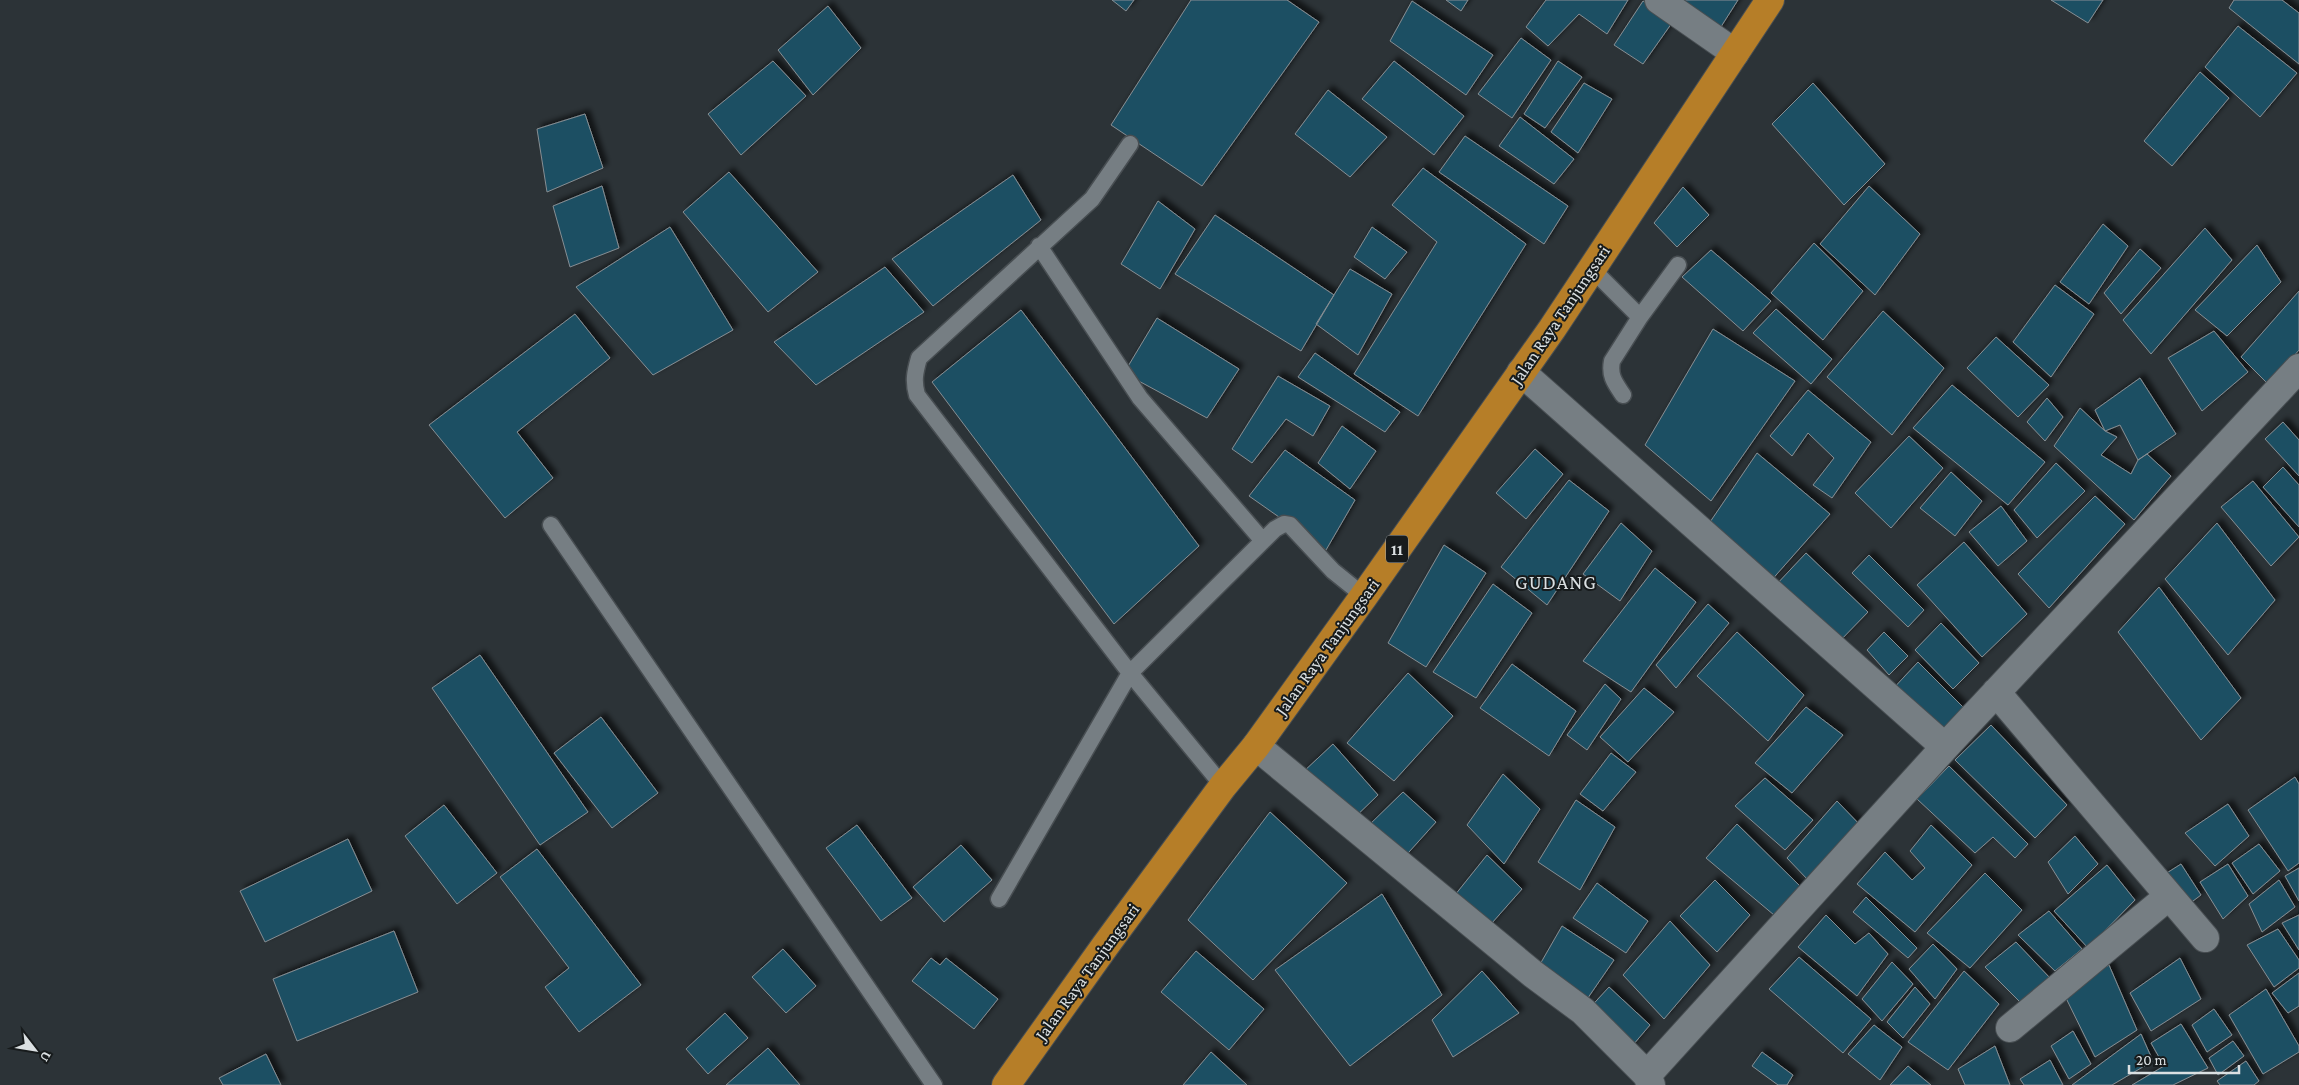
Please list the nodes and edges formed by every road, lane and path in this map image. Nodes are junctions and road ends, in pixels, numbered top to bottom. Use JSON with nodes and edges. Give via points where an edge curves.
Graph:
{"nodes":[{"id":1,"x":1659,"y":0,"type":"edge"},
{"id":2,"x":1770,"y":0,"type":"edge"},
{"id":3,"x":1735,"y":53,"type":"junction"},
{"id":4,"x":1130,"y":144,"type":"dead end"},
{"id":5,"x":1040,"y":246,"type":"junction"},
{"id":6,"x":1678,"y":265,"type":"dead end"},
{"id":7,"x":1592,"y":269,"type":"junction"},
{"id":8,"x":1640,"y":317,"type":"junction"},
{"id":9,"x":2299,"y":368,"type":"edge"},
{"id":10,"x":1521,"y":372,"type":"junction"},
{"id":11,"x":1623,"y":395,"type":"dead end"},
{"id":12,"x":551,"y":525,"type":"dead end"},
{"id":13,"x":1263,"y":541,"type":"junction"},
{"id":14,"x":1364,"y":596,"type":"junction"},
{"id":15,"x":1130,"y":673,"type":"junction"},
{"id":16,"x":1996,"y":692,"type":"junction"},
{"id":17,"x":1256,"y":746,"type":"junction"},
{"id":18,"x":1945,"y":747,"type":"junction"},
{"id":19,"x":1223,"y":786,"type":"junction"},
{"id":20,"x":2169,"y":896,"type":"junction"},
{"id":21,"x":999,"y":899,"type":"dead end"},
{"id":22,"x":2206,"y":938,"type":"dead end"},
{"id":23,"x":2010,"y":1028,"type":"dead end"},
{"id":24,"x":1649,"y":1080,"type":"edge"},
{"id":25,"x":934,"y":1085,"type":"edge"},
{"id":26,"x":1006,"y":1085,"type":"edge"}],
"edges":[{"from":1,"to":3,"type":"street"},
{"from":2,"to":3,"type":"highway","name":"Jalan Raya Tanjungsari","number":"11"},
{"from":3,"to":7,"type":"highway","name":"Jalan Raya Tanjungsari","number":"11"},
{"from":4,"to":5,"type":"lane","via":[[1092,199]]},
{"from":5,"to":13,"type":"lane","via":[[1140,398]]},
{"from":5,"to":15,"type":"lane","via":[[919,358],[914,384],[917,395]]},
{"from":6,"to":8,"type":"lane"},
{"from":7,"to":8,"type":"lane"},
{"from":7,"to":10,"type":"highway","name":"Jalan Raya Tanjungsari","number":"11"},
{"from":8,"to":11,"type":"lane","via":[[1612,362],[1611,377]]},
{"from":9,"to":16,"type":"street"},
{"from":10,"to":14,"type":"highway","name":"Jalan Raya Tanjungsari","number":"11"},
{"from":10,"to":18,"type":"street"},
{"from":12,"to":25,"type":"lane"},
{"from":13,"to":14,"type":"lane","via":[[1275,529],[1284,524],[1290,525],[1333,571]]},
{"from":13,"to":15,"type":"lane"},
{"from":14,"to":17,"type":"highway","name":"Jalan Raya Tanjungsari","number":"11"},
{"from":15,"to":19,"type":"lane"},
{"from":15,"to":21,"type":"lane"},
{"from":16,"to":18,"type":"street"},
{"from":16,"to":20,"type":"street"},
{"from":17,"to":19,"type":"highway","name":"Jalan Raya Tanjungsari","number":"11"},
{"from":17,"to":24,"type":"street","via":[[1533,974],[1583,1011]]},
{"from":18,"to":24,"type":"street"},
{"from":19,"to":26,"type":"highway","name":"Jalan Raya Tanjungsari","number":"11"},
{"from":20,"to":22,"type":"street"},
{"from":20,"to":23,"type":"street"}]}
